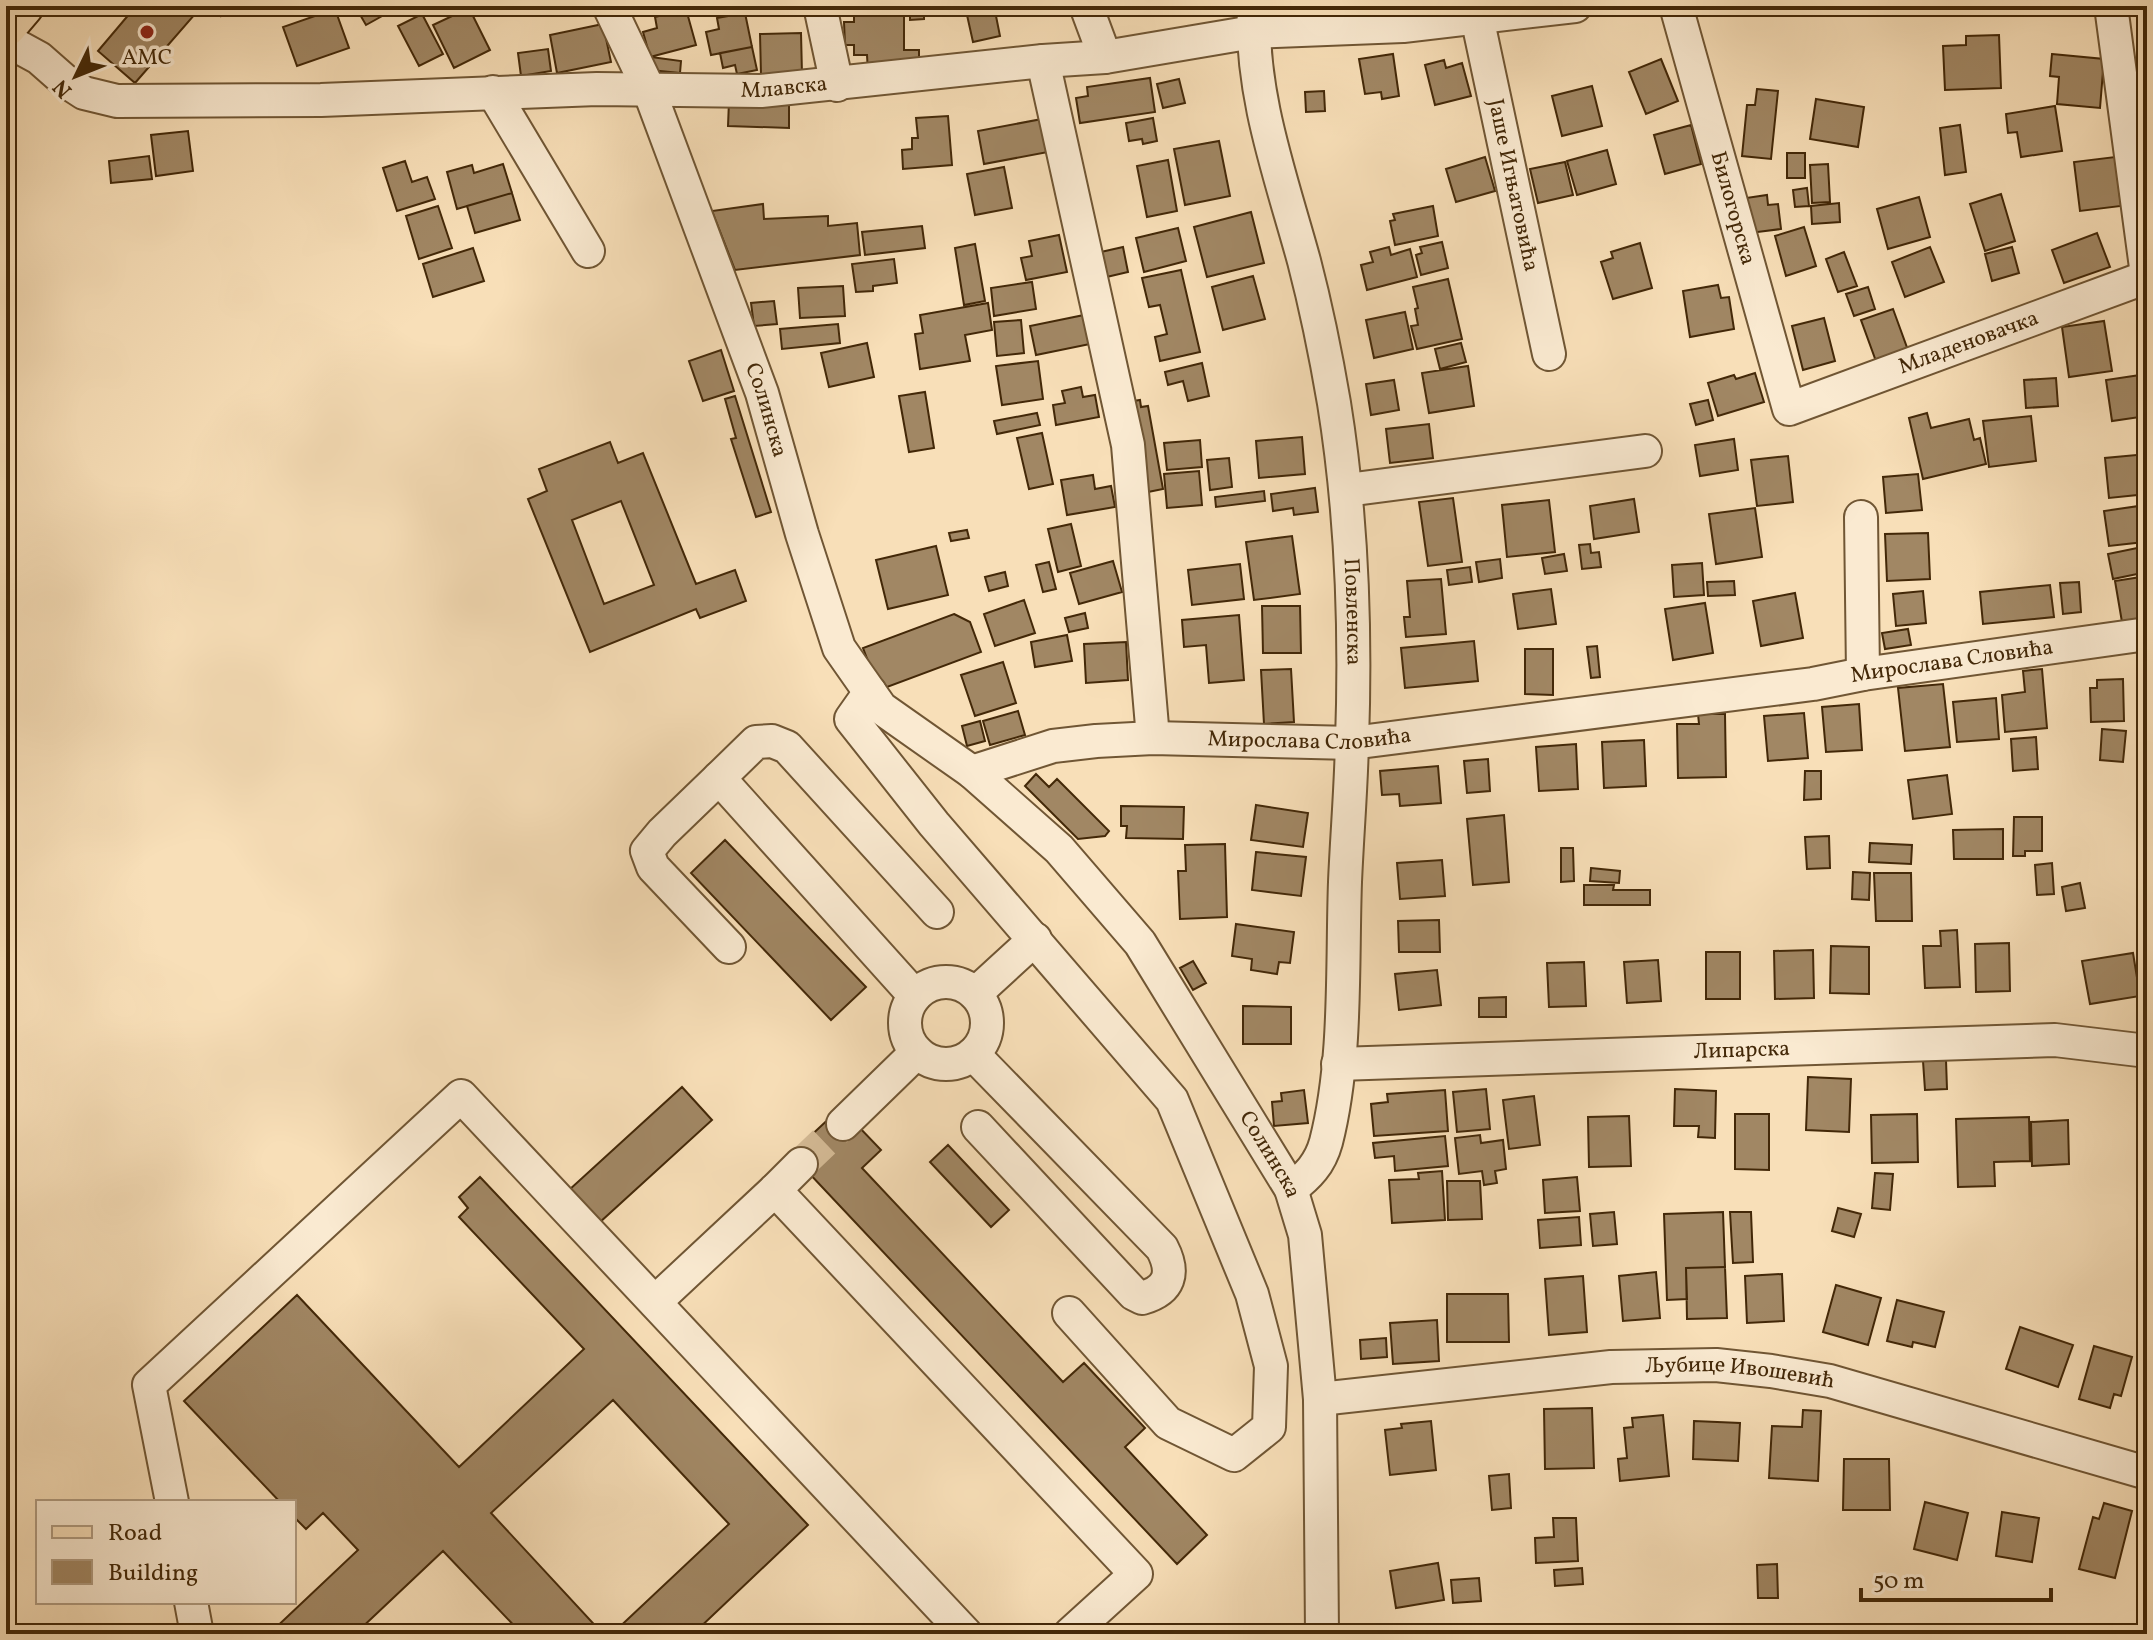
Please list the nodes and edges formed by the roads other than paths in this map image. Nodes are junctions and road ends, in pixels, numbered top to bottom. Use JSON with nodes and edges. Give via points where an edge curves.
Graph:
{"nodes":[{"id":1,"x":23,"y":6,"type":"edge"},
{"id":2,"x":609,"y":6,"type":"edge"},
{"id":3,"x":820,"y":6,"type":"edge"},
{"id":4,"x":1086,"y":6,"type":"edge"},
{"id":5,"x":1575,"y":6,"type":"edge"},
{"id":6,"x":1676,"y":6,"type":"edge"},
{"id":7,"x":2111,"y":6,"type":"edge"},
{"id":8,"x":1477,"y":17,"type":"junction"},
{"id":9,"x":1254,"y":19,"type":"edge"},
{"id":10,"x":6,"y":26,"type":"edge"},
{"id":11,"x":6,"y":40,"type":"edge"},
{"id":12,"x":1105,"y":57,"type":"junction"},
{"id":13,"x":1043,"y":61,"type":"junction"},
{"id":14,"x":837,"y":85,"type":"junction"},
{"id":15,"x":649,"y":90,"type":"junction"},
{"id":16,"x":493,"y":92,"type":"junction"},
{"id":17,"x":588,"y":251,"type":"dead end"},
{"id":18,"x":2147,"y":276,"type":"edge"},
{"id":19,"x":1549,"y":354,"type":"dead end"},
{"id":20,"x":1789,"y":409,"type":"joint"},
{"id":21,"x":1645,"y":451,"type":"dead end"},
{"id":22,"x":1347,"y":490,"type":"junction"},
{"id":23,"x":1861,"y":517,"type":"dead end"},
{"id":24,"x":2147,"y":634,"type":"edge"},
{"id":25,"x":1863,"y":674,"type":"junction"},
{"id":26,"x":870,"y":692,"type":"junction"},
{"id":27,"x":1153,"y":738,"type":"junction"},
{"id":28,"x":1352,"y":743,"type":"junction"},
{"id":29,"x":972,"y":772,"type":"junction"},
{"id":30,"x":719,"y":778,"type":"junction"},
{"id":31,"x":937,"y":912,"type":"dead end"},
{"id":32,"x":1035,"y":939,"type":"junction"},
{"id":33,"x":729,"y":947,"type":"dead end"},
{"id":34,"x":975,"y":994,"type":"junction"},
{"id":35,"x":915,"y":996,"type":"junction"},
{"id":36,"x":2147,"y":1051,"type":"edge"},
{"id":37,"x":917,"y":1052,"type":"junction"},
{"id":38,"x":973,"y":1054,"type":"junction"},
{"id":39,"x":1338,"y":1064,"type":"junction"},
{"id":40,"x":843,"y":1124,"type":"tunnel mouth"},
{"id":41,"x":978,"y":1127,"type":"dead end"},
{"id":42,"x":801,"y":1164,"type":"tunnel mouth"},
{"id":43,"x":1291,"y":1189,"type":"junction"},
{"id":44,"x":775,"y":1190,"type":"junction"},
{"id":45,"x":655,"y":1302,"type":"junction"},
{"id":46,"x":1069,"y":1313,"type":"dead end"},
{"id":47,"x":1320,"y":1399,"type":"junction"},
{"id":48,"x":2147,"y":1473,"type":"edge"},
{"id":49,"x":172,"y":1500,"type":"edge"},
{"id":50,"x":191,"y":1604,"type":"edge"},
{"id":51,"x":197,"y":1634,"type":"edge"},
{"id":52,"x":966,"y":1634,"type":"edge"},
{"id":53,"x":1070,"y":1634,"type":"edge"},
{"id":54,"x":1322,"y":1634,"type":"edge"}],
"edges":[{"from":1,"to":10,"type":"main road"},
{"from":2,"to":15,"type":"street","name":"Солинска"},
{"from":3,"to":14,"type":"street"},
{"from":4,"to":12,"type":"street"},
{"from":5,"to":8,"type":"street","name":"Млавска"},
{"from":6,"to":20,"type":"street","name":"Билогорска"},
{"from":7,"to":18,"type":"street"},
{"from":8,"to":9,"type":"street","name":"Млавска","via":[[1403,26]]},
{"from":8,"to":19,"type":"street","name":"Јаше Игњатовића"},
{"from":9,"to":12,"type":"street","name":"Млавска"},
{"from":9,"to":22,"type":"street","name":"Повленска","via":[[1264,116],[1304,262]]},
{"from":11,"to":16,"type":"street","name":"Млавска","via":[[84,93],[117,101]]},
{"from":12,"to":13,"type":"street","name":"Млавска"},
{"from":13,"to":14,"type":"street","name":"Млавска"},
{"from":13,"to":27,"type":"street","via":[[1128,445]]},
{"from":14,"to":15,"type":"street","name":"Млавска"},
{"from":15,"to":16,"type":"street","name":"Млавска"},
{"from":15,"to":26,"type":"street","name":"Солинска","via":[[762,393],[839,648]]},
{"from":16,"to":17,"type":"street"},
{"from":18,"to":20,"type":"street","name":"Младеновачка"},
{"from":21,"to":22,"type":"street"},
{"from":22,"to":28,"type":"street","name":"Повленска"},
{"from":23,"to":25,"type":"street"},
{"from":24,"to":25,"type":"street","name":"Мирослава Словића"},
{"from":25,"to":28,"type":"street","name":"Мирослава Словића"},
{"from":26,"to":29,"type":"street","name":"Солинска","via":[[881,708]]},
{"from":26,"to":32,"type":"street","via":[[851,719]]},
{"from":27,"to":28,"type":"street","name":"Мирослава Словића"},
{"from":27,"to":29,"type":"street","via":[[1053,746]]},
{"from":28,"to":39,"type":"street","name":"Повленска"},
{"from":29,"to":43,"type":"street","name":"Солинска","via":[[1059,849],[1140,943]]},
{"from":30,"to":31,"type":"street","via":[[756,742],[787,747]]},
{"from":30,"to":33,"type":"street","via":[[647,851],[653,867]]},
{"from":30,"to":35,"type":"street"},
{"from":32,"to":34,"type":"street"},
{"from":32,"to":46,"type":"street","via":[[1172,1100],[1252,1294],[1271,1366],[1269,1427],[1234,1455],[1168,1423]]},
{"from":34,"to":35,"type":"street","via":[[964,986],[937,982]]},
{"from":34,"to":38,"type":"street","via":[[987,1019],[986,1033]]},
{"from":35,"to":37,"type":"street","via":[[905,1018],[909,1042]]},
{"from":36,"to":39,"type":"street","name":"Липарска","via":[[2055,1040]]},
{"from":37,"to":38,"type":"street","via":[[927,1060],[951,1064]]},
{"from":37,"to":40,"type":"street"},
{"from":38,"to":41,"type":"street","via":[[1162,1248],[1170,1273],[1163,1287],[1142,1298],[1134,1294]]},
{"from":39,"to":43,"type":"street","name":"Повленска","via":[[1326,1143],[1315,1168]]},
{"from":42,"to":44,"type":"street"},
{"from":43,"to":47,"type":"street","name":"Солинска","via":[[1305,1235]]},
{"from":44,"to":45,"type":"street"},
{"from":44,"to":53,"type":"street","via":[[1136,1574]]},
{"from":45,"to":49,"type":"street","via":[[461,1096],[149,1385]]},
{"from":45,"to":52,"type":"street"},
{"from":47,"to":48,"type":"street","name":"Љубице Ивошевић","via":[[1611,1367],[1716,1365],[1830,1381]]},
{"from":47,"to":54,"type":"street","name":"Солинска"},
{"from":50,"to":51,"type":"street"}]}
